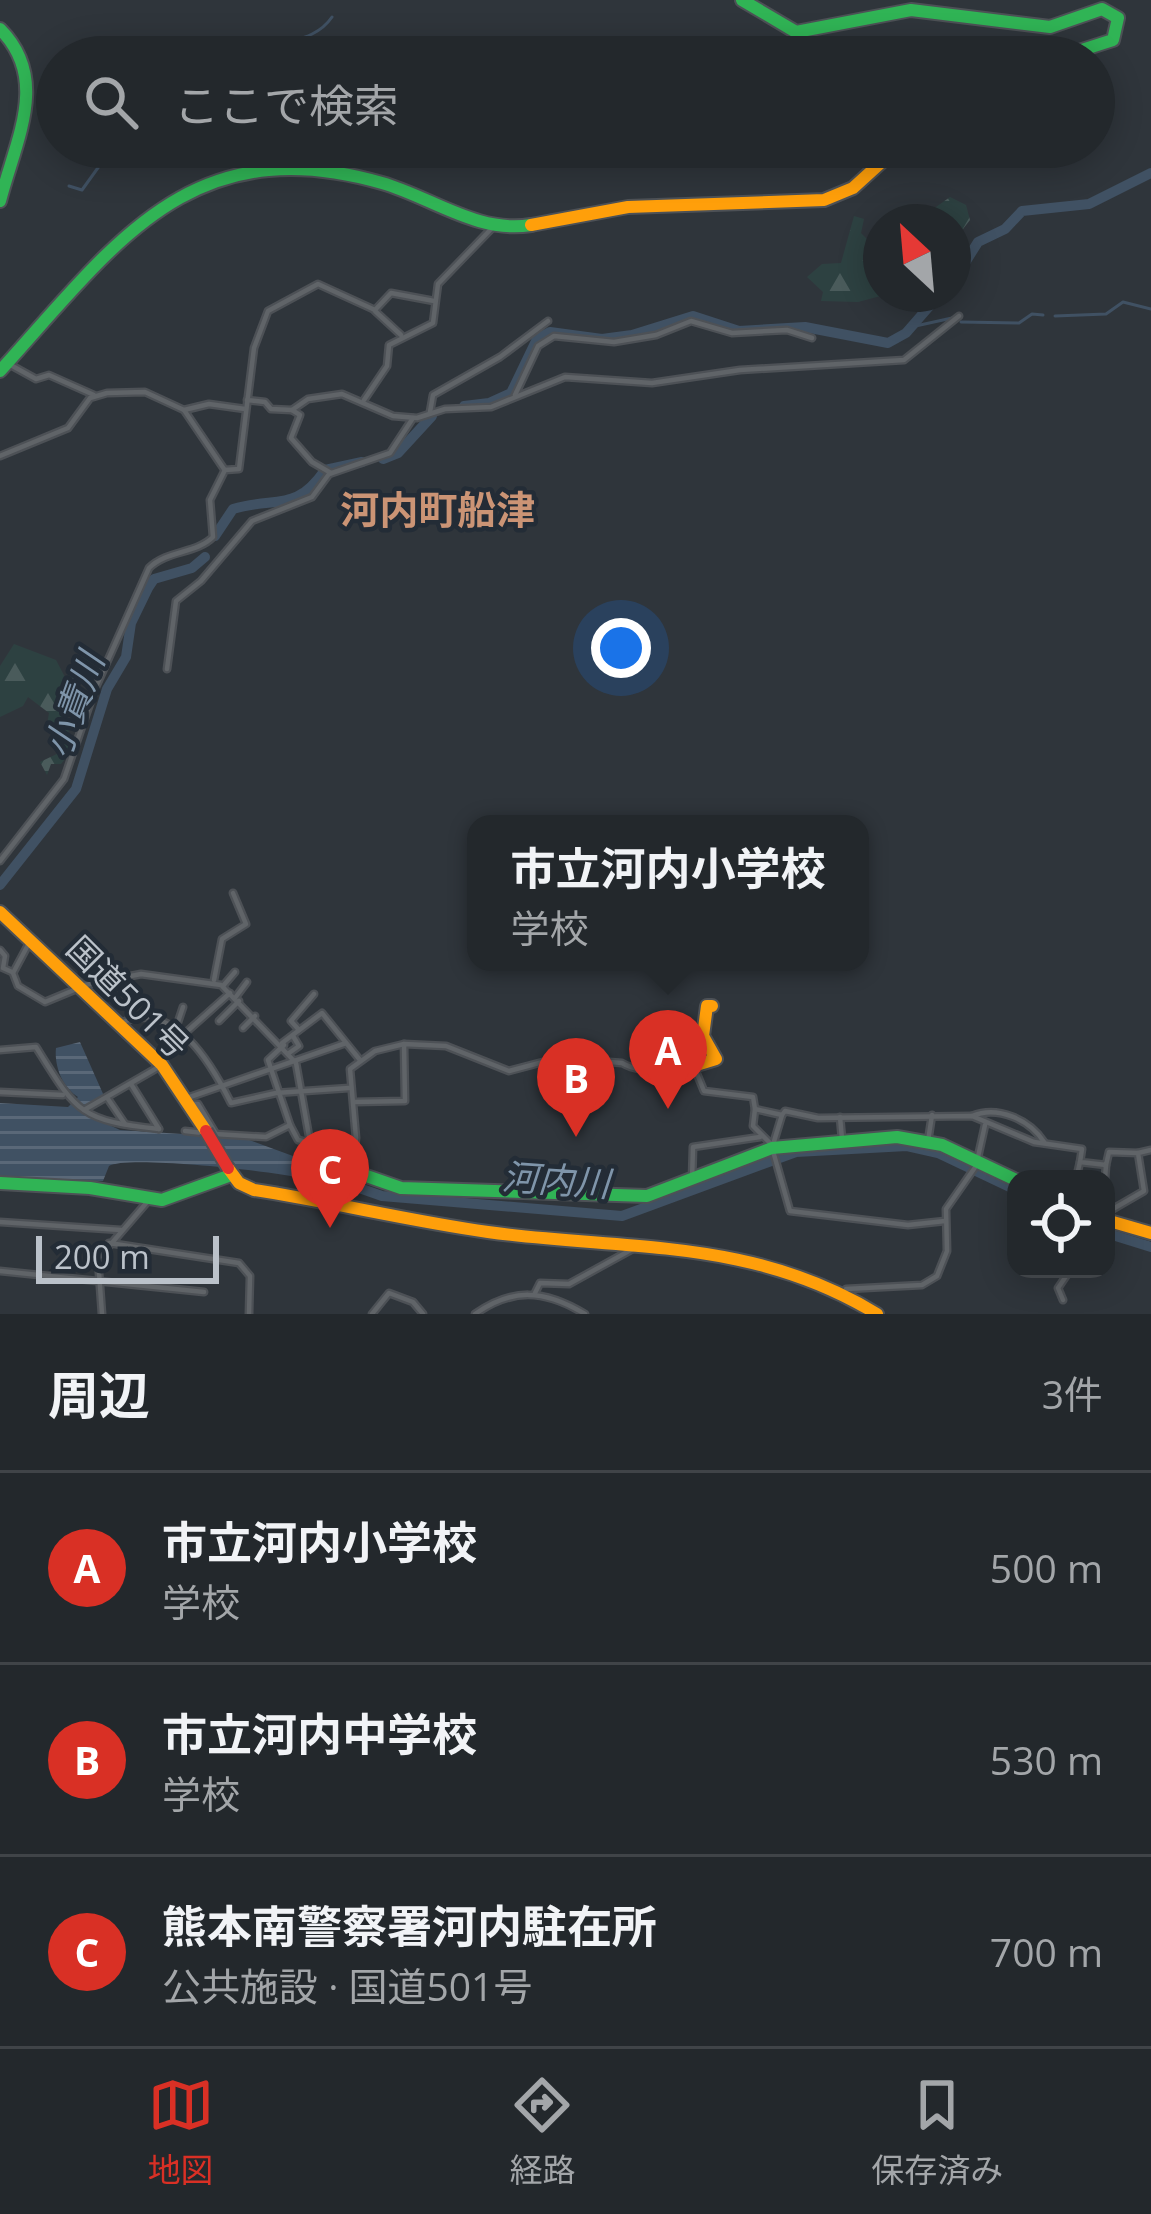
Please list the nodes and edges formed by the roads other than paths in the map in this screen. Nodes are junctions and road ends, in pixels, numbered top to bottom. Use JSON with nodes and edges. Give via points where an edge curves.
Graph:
{"nodes":[{"id":1,"x":742,"y":0,"type":"edge"},
{"id":2,"x":0,"y":29,"type":"edge"},
{"id":3,"x":1114,"y":36,"type":"edge"},
{"id":4,"x":875,"y":168,"type":"edge"},
{"id":5,"x":0,"y":202,"type":"edge"},
{"id":6,"x":494,"y":226,"type":"junction"},
{"id":7,"x":434,"y":301,"type":"junction"},
{"id":8,"x":375,"y":310,"type":"junction"},
{"id":9,"x":959,"y":316,"type":"dead end"},
{"id":10,"x":548,"y":321,"type":"dead end"},
{"id":11,"x":401,"y":335,"type":"junction"},
{"id":12,"x":526,"y":337,"type":"junction"},
{"id":13,"x":812,"y":338,"type":"dead end"},
{"id":14,"x":536,"y":343,"type":"junction"},
{"id":15,"x":4,"y":367,"type":"edge"},
{"id":16,"x":95,"y":396,"type":"junction"},
{"id":17,"x":511,"y":399,"type":"junction"},
{"id":18,"x":247,"y":400,"type":"junction"},
{"id":19,"x":364,"y":400,"type":"junction"},
{"id":20,"x":245,"y":409,"type":"junction"},
{"id":21,"x":184,"y":410,"type":"junction"},
{"id":22,"x":292,"y":410,"type":"junction"},
{"id":23,"x":430,"y":412,"type":"junction"},
{"id":24,"x":413,"y":418,"type":"junction"},
{"id":25,"x":0,"y":456,"type":"edge"},
{"id":26,"x":225,"y":470,"type":"junction"},
{"id":27,"x":329,"y":470,"type":"junction"},
{"id":28,"x":205,"y":544,"type":"junction"},
{"id":29,"x":217,"y":560,"type":"junction"},
{"id":30,"x":167,"y":669,"type":"dead end"},
{"id":31,"x":0,"y":861,"type":"edge"},
{"id":32,"x":233,"y":893,"type":"dead end"},
{"id":33,"x":0,"y":912,"type":"edge"},
{"id":34,"x":32,"y":940,"type":"junction"},
{"id":35,"x":0,"y":950,"type":"edge"},
{"id":36,"x":235,"y":972,"type":"dead end"},
{"id":37,"x":14,"y":973,"type":"junction"},
{"id":38,"x":214,"y":980,"type":"junction"},
{"id":39,"x":247,"y":982,"type":"dead end"},
{"id":40,"x":223,"y":986,"type":"junction"},
{"id":41,"x":81,"y":987,"type":"junction"},
{"id":42,"x":314,"y":994,"type":"dead end"},
{"id":43,"x":235,"y":997,"type":"junction"},
{"id":44,"x":712,"y":1006,"type":"dead end"},
{"id":45,"x":183,"y":1007,"type":"dead end"},
{"id":46,"x":255,"y":1016,"type":"junction"},
{"id":47,"x":219,"y":1021,"type":"dead end"},
{"id":48,"x":119,"y":1023,"type":"junction"},
{"id":49,"x":176,"y":1028,"type":"junction"},
{"id":50,"x":244,"y":1028,"type":"dead end"},
{"id":51,"x":299,"y":1030,"type":"junction"},
{"id":52,"x":183,"y":1035,"type":"junction"},
{"id":53,"x":293,"y":1036,"type":"junction"},
{"id":54,"x":346,"y":1043,"type":"junction"},
{"id":55,"x":283,"y":1044,"type":"junction"},
{"id":56,"x":404,"y":1044,"type":"junction"},
{"id":57,"x":0,"y":1050,"type":"edge"},
{"id":58,"x":289,"y":1053,"type":"junction"},
{"id":59,"x":360,"y":1060,"type":"junction"},
{"id":60,"x":296,"y":1063,"type":"junction"},
{"id":61,"x":162,"y":1065,"type":"junction"},
{"id":62,"x":680,"y":1070,"type":"junction"},
{"id":63,"x":271,"y":1072,"type":"junction"},
{"id":64,"x":131,"y":1084,"type":"junction"},
{"id":65,"x":223,"y":1087,"type":"junction"},
{"id":66,"x":350,"y":1088,"type":"junction"},
{"id":67,"x":304,"y":1091,"type":"junction"},
{"id":68,"x":0,"y":1092,"type":"edge"},
{"id":69,"x":276,"y":1093,"type":"junction"},
{"id":70,"x":66,"y":1097,"type":"junction"},
{"id":71,"x":108,"y":1099,"type":"junction"},
{"id":72,"x":189,"y":1101,"type":"junction"},
{"id":73,"x":354,"y":1102,"type":"junction"},
{"id":74,"x":755,"y":1109,"type":"junction"},
{"id":75,"x":85,"y":1110,"type":"junction"},
{"id":76,"x":782,"y":1115,"type":"junction"},
{"id":77,"x":932,"y":1115,"type":"junction"},
{"id":78,"x":972,"y":1116,"type":"junction"},
{"id":79,"x":840,"y":1117,"type":"junction"},
{"id":80,"x":892,"y":1117,"type":"junction"},
{"id":81,"x":986,"y":1123,"type":"junction"},
{"id":82,"x":290,"y":1125,"type":"junction"},
{"id":83,"x":126,"y":1126,"type":"junction"},
{"id":84,"x":185,"y":1131,"type":"dead end"},
{"id":85,"x":211,"y":1133,"type":"junction"},
{"id":86,"x":891,"y":1137,"type":"junction"},
{"id":87,"x":842,"y":1139,"type":"junction"},
{"id":88,"x":928,"y":1141,"type":"junction"},
{"id":89,"x":310,"y":1143,"type":"junction"},
{"id":90,"x":1045,"y":1143,"type":"junction"},
{"id":91,"x":770,"y":1146,"type":"junction"},
{"id":92,"x":1151,"y":1150,"type":"edge"},
{"id":93,"x":1138,"y":1153,"type":"junction"},
{"id":94,"x":1080,"y":1162,"type":"junction"},
{"id":95,"x":976,"y":1163,"type":"junction"},
{"id":96,"x":1106,"y":1165,"type":"junction"},
{"id":97,"x":1078,"y":1170,"type":"edge"},
{"id":98,"x":1106,"y":1170,"type":"edge"},
{"id":99,"x":350,"y":1171,"type":"junction"},
{"id":100,"x":230,"y":1172,"type":"junction"},
{"id":101,"x":1007,"y":1176,"type":"edge"},
{"id":102,"x":692,"y":1180,"type":"junction"},
{"id":103,"x":0,"y":1183,"type":"edge"},
{"id":104,"x":1151,"y":1186,"type":"edge"},
{"id":105,"x":1144,"y":1191,"type":"junction"},
{"id":106,"x":341,"y":1199,"type":"junction"},
{"id":107,"x":148,"y":1201,"type":"junction"},
{"id":108,"x":1115,"y":1211,"type":"edge"},
{"id":109,"x":1115,"y":1220,"type":"edge"},
{"id":110,"x":945,"y":1221,"type":"junction"},
{"id":111,"x":0,"y":1222,"type":"edge"},
{"id":112,"x":121,"y":1230,"type":"junction"},
{"id":113,"x":1151,"y":1233,"type":"edge"},
{"id":114,"x":109,"y":1243,"type":"junction"},
{"id":115,"x":641,"y":1244,"type":"junction"},
{"id":116,"x":0,"y":1271,"type":"edge"},
{"id":117,"x":1065,"y":1278,"type":"edge"},
{"id":118,"x":99,"y":1280,"type":"junction"},
{"id":119,"x":204,"y":1292,"type":"dead end"},
{"id":120,"x":536,"y":1293,"type":"junction"},
{"id":121,"x":842,"y":1293,"type":"junction"},
{"id":122,"x":1063,"y":1300,"type":"dead end"},
{"id":123,"x":102,"y":1314,"type":"edge"},
{"id":124,"x":249,"y":1314,"type":"edge"},
{"id":125,"x":372,"y":1314,"type":"edge"},
{"id":126,"x":423,"y":1314,"type":"edge"},
{"id":127,"x":475,"y":1314,"type":"edge"},
{"id":128,"x":585,"y":1314,"type":"edge"},
{"id":129,"x":877,"y":1314,"type":"edge"}],
"edges":[{"from":1,"to":3,"type":"main road","via":[[796,32],[911,10],[1050,27],[1102,9],[1118,18]]},
{"from":2,"to":5,"type":"main road","via":[[22,51],[29,90]]},
{"from":4,"to":6,"type":"main road","via":[[824,200],[669,203]]},
{"from":6,"to":7,"type":"street","via":[[438,284]]},
{"from":6,"to":15,"type":"main road","via":[[381,183],[283,168],[237,171],[182,194],[101,259]]},
{"from":7,"to":8,"type":"street","via":[[391,293]]},
{"from":7,"to":11,"type":"street","via":[[433,323]]},
{"from":8,"to":11,"type":"street"},
{"from":8,"to":18,"type":"street","via":[[318,284],[268,311]]},
{"from":9,"to":17,"type":"street","via":[[904,360],[652,383],[565,376]]},
{"from":10,"to":12,"type":"street"},
{"from":11,"to":19,"type":"street"},
{"from":12,"to":14,"type":"street"},
{"from":12,"to":23,"type":"street","via":[[433,394]]},
{"from":13,"to":14,"type":"street","via":[[787,330],[732,333],[691,321],[614,342],[562,336]]},
{"from":14,"to":17,"type":"street"},
{"from":15,"to":16,"type":"street","via":[[35,380],[49,375]]},
{"from":16,"to":21,"type":"street","via":[[145,392]]},
{"from":16,"to":25,"type":"street","via":[[68,428]]},
{"from":17,"to":23,"type":"street"},
{"from":18,"to":20,"type":"street"},
{"from":18,"to":22,"type":"street"},
{"from":19,"to":22,"type":"street","via":[[342,394]]},
{"from":19,"to":24,"type":"street"},
{"from":20,"to":21,"type":"street"},
{"from":20,"to":26,"type":"street","via":[[239,469]]},
{"from":21,"to":26,"type":"street"},
{"from":22,"to":27,"type":"street","via":[[300,415],[290,437]]},
{"from":23,"to":24,"type":"street"},
{"from":24,"to":27,"type":"street","via":[[390,452]]},
{"from":26,"to":28,"type":"street","via":[[210,500],[213,537]]},
{"from":27,"to":29,"type":"street","via":[[312,497],[252,521]]},
{"from":28,"to":29,"type":"street"},
{"from":28,"to":31,"type":"street","via":[[148,568],[64,779]]},
{"from":29,"to":30,"type":"street","via":[[176,601]]},
{"from":32,"to":38,"type":"street","via":[[245,924],[222,939]]},
{"from":33,"to":34,"type":"main road","name":"国道501号"},
{"from":34,"to":37,"type":"street"},
{"from":34,"to":41,"type":"main road","name":"国道501号"},
{"from":35,"to":37,"type":"street","via":[[3,968]]},
{"from":36,"to":40,"type":"street"},
{"from":37,"to":41,"type":"street","via":[[18,986],[45,1001]]},
{"from":38,"to":40,"type":"street"},
{"from":38,"to":41,"type":"street","via":[[118,975]]},
{"from":39,"to":43,"type":"street"},
{"from":40,"to":43,"type":"street"},
{"from":41,"to":48,"type":"main road","name":"国道501号"},
{"from":42,"to":51,"type":"street","via":[[291,1022]]},
{"from":43,"to":46,"type":"street"},
{"from":43,"to":47,"type":"street"},
{"from":43,"to":52,"type":"street"},
{"from":44,"to":62,"type":"main road","via":[[703,1036],[716,1059]]},
{"from":45,"to":49,"type":"street"},
{"from":46,"to":50,"type":"street"},
{"from":46,"to":55,"type":"street"},
{"from":48,"to":49,"type":"street","via":[[165,1019]]},
{"from":48,"to":61,"type":"main road","name":"国道501号"},
{"from":49,"to":52,"type":"street"},
{"from":51,"to":53,"type":"street"},
{"from":51,"to":54,"type":"street","via":[[322,1013]]},
{"from":52,"to":65,"type":"street"},
{"from":53,"to":55,"type":"street"},
{"from":53,"to":58,"type":"street","via":[[299,1046]]},
{"from":54,"to":59,"type":"street"},
{"from":54,"to":60,"type":"street"},
{"from":55,"to":58,"type":"street"},
{"from":55,"to":63,"type":"street","via":[[268,1060]]},
{"from":56,"to":59,"type":"street"},
{"from":56,"to":62,"type":"street","via":[[446,1046],[508,1071],[558,1058]]},
{"from":56,"to":73,"type":"street","via":[[405,1101]]},
{"from":57,"to":70,"type":"street","via":[[36,1046]]},
{"from":58,"to":60,"type":"street"},
{"from":59,"to":66,"type":"street","via":[[348,1072]]},
{"from":60,"to":63,"type":"street"},
{"from":60,"to":67,"type":"street"},
{"from":61,"to":64,"type":"street"},
{"from":61,"to":72,"type":"main road","name":"国道501号"},
{"from":62,"to":74,"type":"street","via":[[697,1074],[704,1091],[753,1097]]},
{"from":63,"to":65,"type":"street"},
{"from":63,"to":69,"type":"street"},
{"from":64,"to":71,"type":"street"},
{"from":64,"to":83,"type":"street","via":[[159,1129]]},
{"from":65,"to":69,"type":"street","via":[[231,1103]]},
{"from":65,"to":72,"type":"street"},
{"from":66,"to":67,"type":"street"},
{"from":66,"to":73,"type":"street"},
{"from":67,"to":69,"type":"street"},
{"from":67,"to":89,"type":"street"},
{"from":68,"to":70,"type":"street"},
{"from":69,"to":82,"type":"street"},
{"from":70,"to":75,"type":"street"},
{"from":71,"to":75,"type":"street"},
{"from":71,"to":83,"type":"street"},
{"from":72,"to":85,"type":"main road","name":"国道501号"},
{"from":73,"to":99,"type":"street"},
{"from":74,"to":76,"type":"street"},
{"from":74,"to":91,"type":"street","via":[[754,1126]]},
{"from":75,"to":83,"type":"street"},
{"from":76,"to":79,"type":"street"},
{"from":76,"to":91,"type":"street"},
{"from":77,"to":78,"type":"street"},
{"from":77,"to":80,"type":"street"},
{"from":77,"to":88,"type":"street"},
{"from":78,"to":81,"type":"street"},
{"from":78,"to":90,"type":"street","via":[[1019,1117]]},
{"from":79,"to":80,"type":"street"},
{"from":79,"to":87,"type":"street"},
{"from":80,"to":86,"type":"street"},
{"from":81,"to":90,"type":"street"},
{"from":81,"to":95,"type":"street"},
{"from":82,"to":85,"type":"street","via":[[266,1137]]},
{"from":82,"to":89,"type":"street"},
{"from":84,"to":85,"type":"street"},
{"from":85,"to":100,"type":"main road","name":"国道501号","bridge":true},
{"from":86,"to":87,"type":"main road"},
{"from":86,"to":88,"type":"main road"},
{"from":87,"to":91,"type":"main road"},
{"from":88,"to":95,"type":"main road"},
{"from":89,"to":99,"type":"street","via":[[314,1154]]},
{"from":90,"to":94,"type":"street","via":[[1082,1149]]},
{"from":91,"to":102,"type":"main road"},
{"from":91,"to":102,"type":"street","via":[[693,1147]]},
{"from":91,"to":110,"type":"street","via":[[790,1211],[908,1225]]},
{"from":92,"to":93,"type":"street"},
{"from":93,"to":96,"type":"street","via":[[1109,1153]]},
{"from":93,"to":105,"type":"street"},
{"from":94,"to":96,"type":"street"},
{"from":94,"to":97,"type":"street"},
{"from":95,"to":101,"type":"main road"},
{"from":95,"to":110,"type":"street"},
{"from":96,"to":98,"type":"street"},
{"from":99,"to":102,"type":"main road","via":[[387,1187],[570,1197],[647,1196]]},
{"from":99,"to":106,"type":"main road"},
{"from":100,"to":106,"type":"main road","via":[[254,1190]]},
{"from":100,"to":107,"type":"main road","via":[[185,1195]]},
{"from":103,"to":107,"type":"main road","via":[[90,1187]]},
{"from":104,"to":105,"type":"street"},
{"from":105,"to":108,"type":"street"},
{"from":106,"to":115,"type":"main road","via":[[488,1232]]},
{"from":107,"to":112,"type":"street"},
{"from":109,"to":113,"type":"main road"},
{"from":110,"to":121,"type":"street","via":[[945,1261],[933,1280]]},
{"from":111,"to":112,"type":"street"},
{"from":112,"to":114,"type":"street"},
{"from":114,"to":118,"type":"street","via":[[98,1259]]},
{"from":114,"to":124,"type":"street","via":[[239,1263],[250,1276]]},
{"from":115,"to":120,"type":"street","via":[[569,1284],[540,1283]]},
{"from":115,"to":121,"type":"main road","via":[[778,1265]]},
{"from":116,"to":118,"type":"street"},
{"from":117,"to":122,"type":"street"},
{"from":118,"to":119,"type":"street"},
{"from":118,"to":123,"type":"street"},
{"from":120,"to":127,"type":"street","via":[[490,1300]]},
{"from":120,"to":128,"type":"street"},
{"from":121,"to":129,"type":"main road"},
{"from":125,"to":126,"type":"street","via":[[389,1293]]}]}
